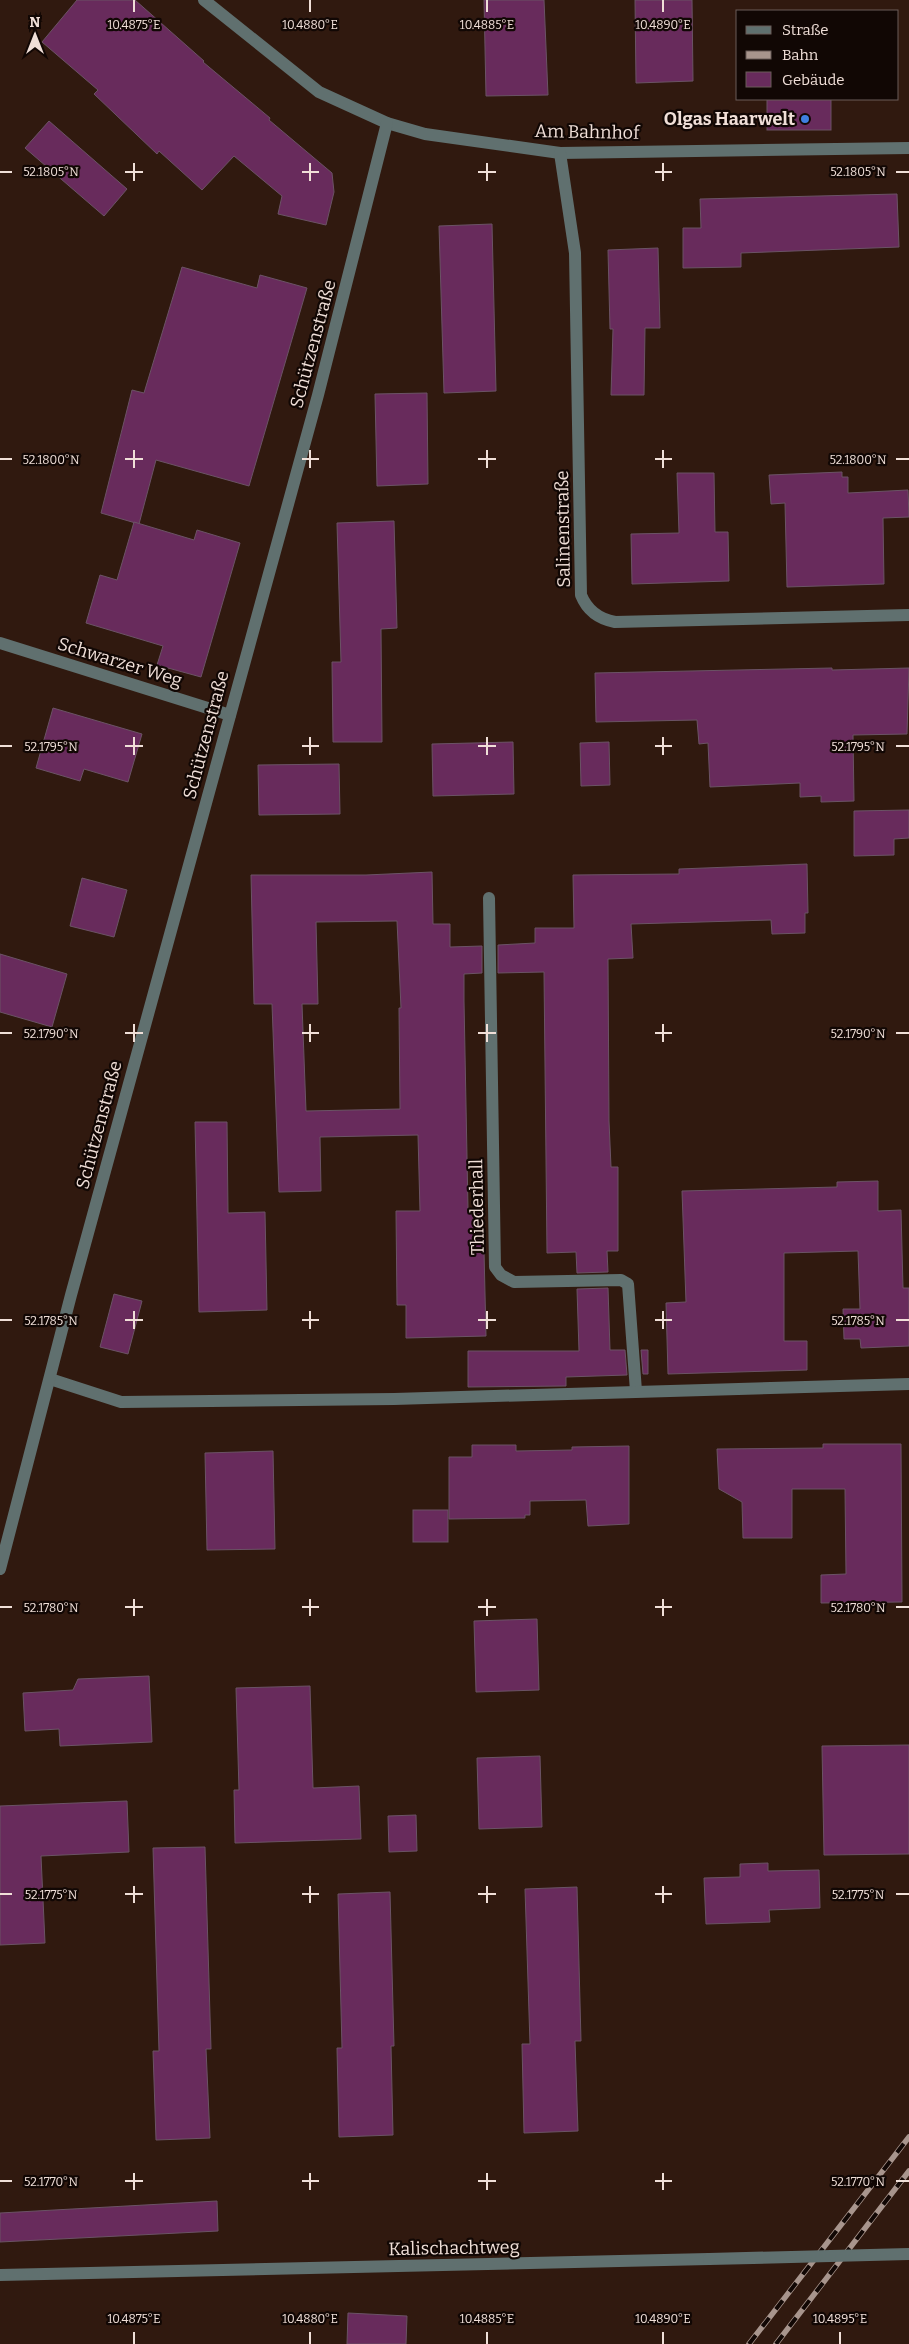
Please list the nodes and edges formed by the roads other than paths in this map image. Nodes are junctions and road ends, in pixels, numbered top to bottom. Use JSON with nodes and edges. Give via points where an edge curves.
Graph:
{"nodes":[{"id":1,"x":204,"y":0,"type":"edge"},
{"id":2,"x":387,"y":123,"type":"junction"},
{"id":3,"x":909,"y":148,"type":"edge"},
{"id":4,"x":560,"y":153,"type":"junction"},
{"id":5,"x":909,"y":615,"type":"edge"},
{"id":6,"x":0,"y":643,"type":"edge"},
{"id":7,"x":230,"y":715,"type":"junction"},
{"id":8,"x":489,"y":898,"type":"dead end"},
{"id":9,"x":50,"y":1379,"type":"junction"},
{"id":10,"x":909,"y":1384,"type":"edge"},
{"id":11,"x":636,"y":1391,"type":"junction"},
{"id":12,"x":0,"y":1570,"type":"edge"},
{"id":13,"x":909,"y":2254,"type":"edge"},
{"id":14,"x":0,"y":2275,"type":"edge"}],
"edges":[{"from":1,"to":2,"type":"street","via":[[319,92]]},
{"from":2,"to":4,"type":"street","name":"Am Bahnhof","via":[[425,134]]},
{"from":2,"to":7,"type":"street","name":"Schützenstraße","via":[[320,386]]},
{"from":3,"to":4,"type":"street","name":"Am Bahnhof"},
{"from":4,"to":5,"type":"street","name":"Salinenstraße","via":[[575,253],[582,595],[589,610],[615,622]]},
{"from":6,"to":7,"type":"street","name":"Schwarzer Weg"},
{"from":7,"to":9,"type":"street","name":"Schützenstraße"},
{"from":8,"to":11,"type":"street","name":"Thiederhall","via":[[495,1267],[501,1276],[514,1282],[621,1280],[628,1284]]},
{"from":9,"to":11,"type":"street","via":[[121,1402],[394,1399]]},
{"from":9,"to":12,"type":"street","name":"Schützenstraße"},
{"from":10,"to":11,"type":"street"},
{"from":13,"to":14,"type":"street","name":"Kalischachtweg","bridge":true}]}
